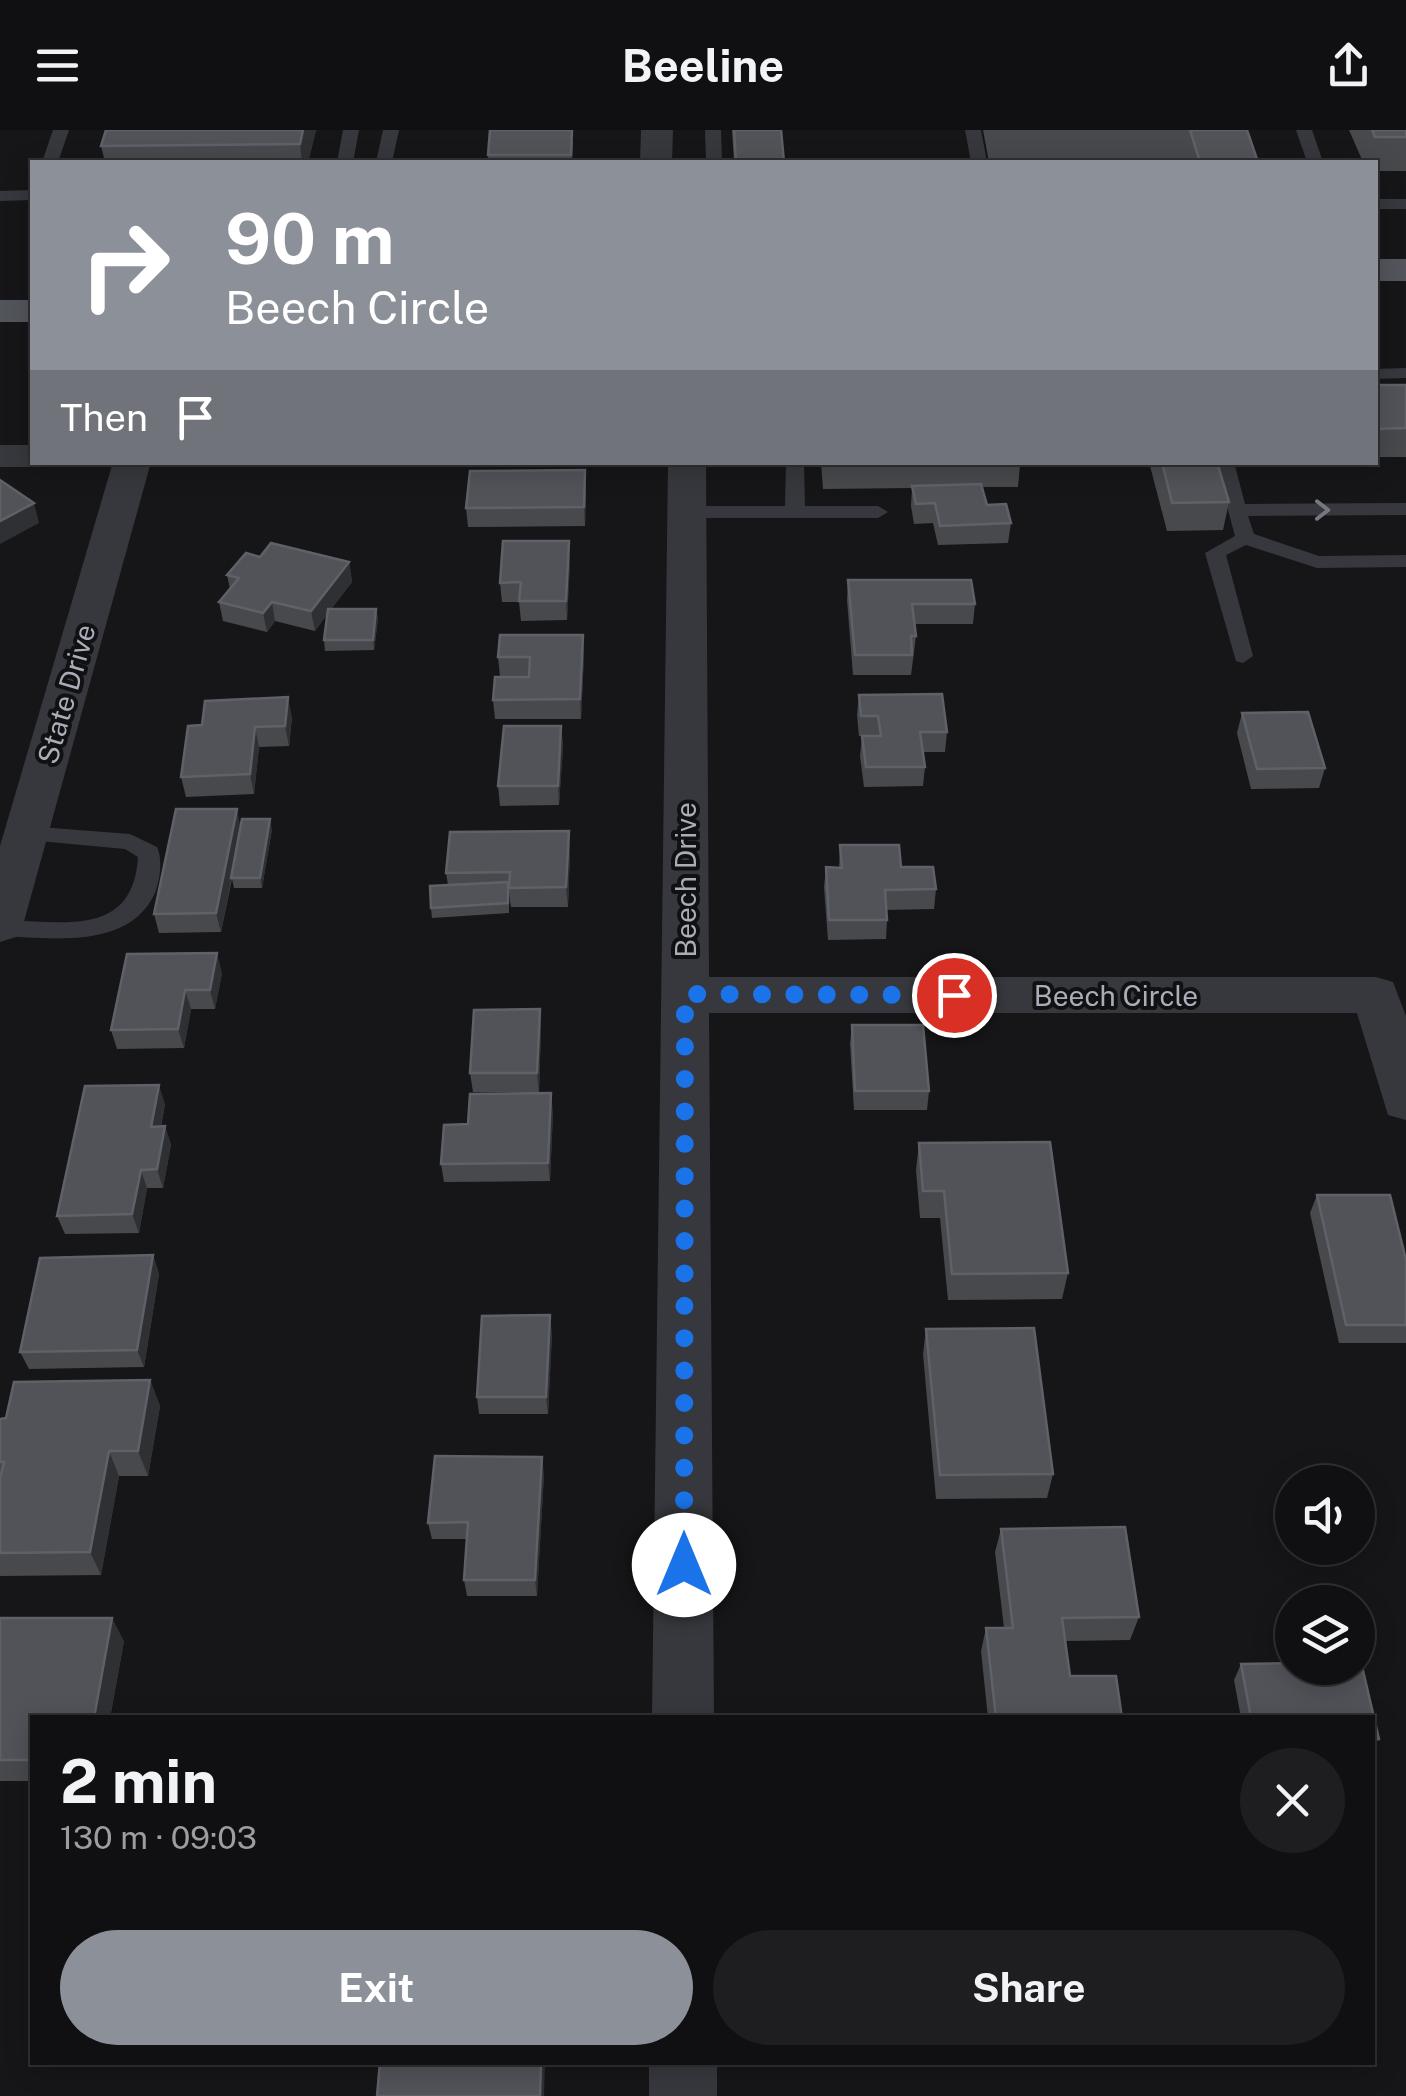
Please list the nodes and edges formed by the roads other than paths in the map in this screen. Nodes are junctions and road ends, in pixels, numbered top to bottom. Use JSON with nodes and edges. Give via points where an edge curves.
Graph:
{"nodes":[{"id":1,"x":62,"y":130,"type":"edge"},
{"id":2,"x":351,"y":130,"type":"edge"},
{"id":3,"x":390,"y":130,"type":"edge"},
{"id":4,"x":657,"y":130,"type":"edge"},
{"id":5,"x":714,"y":130,"type":"edge"},
{"id":6,"x":973,"y":130,"type":"edge"},
{"id":7,"x":1304,"y":130,"type":"edge"},
{"id":8,"x":51,"y":160,"type":"edge"},
{"id":9,"x":344,"y":160,"type":"edge"},
{"id":10,"x":384,"y":160,"type":"edge"},
{"id":11,"x":656,"y":160,"type":"edge"},
{"id":12,"x":714,"y":160,"type":"edge"},
{"id":13,"x":979,"y":160,"type":"edge"},
{"id":14,"x":1315,"y":160,"type":"edge"},
{"id":15,"x":0,"y":196,"type":"edge"},
{"id":16,"x":30,"y":196,"type":"edge"},
{"id":17,"x":1378,"y":204,"type":"edge"},
{"id":18,"x":1406,"y":204,"type":"edge"},
{"id":19,"x":1378,"y":270,"type":"edge"},
{"id":20,"x":1406,"y":270,"type":"edge"},
{"id":21,"x":30,"y":311,"type":"edge"},
{"id":22,"x":0,"y":312,"type":"edge"},
{"id":23,"x":1406,"y":373,"type":"edge"},
{"id":24,"x":1378,"y":374,"type":"edge"},
{"id":25,"x":0,"y":456,"type":"edge"},
{"id":26,"x":30,"y":456,"type":"edge"},
{"id":27,"x":131,"y":465,"type":"edge"},
{"id":28,"x":687,"y":465,"type":"edge"},
{"id":29,"x":795,"y":465,"type":"edge"},
{"id":30,"x":1225,"y":465,"type":"edge"},
{"id":31,"x":1406,"y":509,"type":"edge"},
{"id":32,"x":1237,"y":510,"type":"junction"},
{"id":33,"x":687,"y":512,"type":"junction"},
{"id":34,"x":796,"y":512,"type":"junction"},
{"id":35,"x":878,"y":512,"type":"dead end"},
{"id":36,"x":1245,"y":538,"type":"junction"},
{"id":37,"x":1406,"y":561,"type":"edge"},
{"id":38,"x":1244,"y":656,"type":"dead end"},
{"id":39,"x":26,"y":834,"type":"junction"},
{"id":40,"x":0,"y":927,"type":"edge"},
{"id":41,"x":685,"y":994,"type":"junction"},
{"id":42,"x":1406,"y":1101,"type":"edge"},
{"id":43,"x":684,"y":1715,"type":"edge"},
{"id":44,"x":682,"y":2065,"type":"edge"},
{"id":45,"x":682,"y":2096,"type":"edge"}],
"edges":[{"from":1,"to":8,"type":"lane"},
{"from":2,"to":9,"type":"lane"},
{"from":3,"to":10,"type":"lane"},
{"from":4,"to":11,"type":"street"},
{"from":5,"to":12,"type":"lane"},
{"from":6,"to":13,"type":"lane"},
{"from":7,"to":14,"type":"lane"},
{"from":15,"to":16,"type":"lane"},
{"from":17,"to":18,"type":"lane"},
{"from":19,"to":20,"type":"main road"},
{"from":21,"to":22,"type":"main road"},
{"from":23,"to":24,"type":"lane"},
{"from":25,"to":26,"type":"street"},
{"from":27,"to":39,"type":"street","name":"State Drive"},
{"from":28,"to":33,"type":"street","name":"Beech Drive"},
{"from":29,"to":34,"type":"lane"},
{"from":30,"to":32,"type":"lane"},
{"from":32,"to":31,"type":"lane","one_way":true},
{"from":32,"to":36,"type":"lane"},
{"from":33,"to":34,"type":"lane"},
{"from":33,"to":41,"type":"street","name":"Beech Drive"},
{"from":34,"to":35,"type":"lane"},
{"from":36,"to":37,"type":"lane","via":[[1317,562]]},
{"from":36,"to":38,"type":"lane","via":[[1215,553]]},
{"from":39,"to":40,"type":"street","name":"State Drive"},
{"from":39,"to":40,"type":"lane","via":[[130,842],[150,852],[152,877],[139,906],[120,922]]},
{"from":41,"to":42,"type":"street","name":"Beech Circle","via":[[1376,995]]},
{"from":41,"to":43,"type":"street","name":"Beech Drive"},
{"from":44,"to":45,"type":"street"}]}
